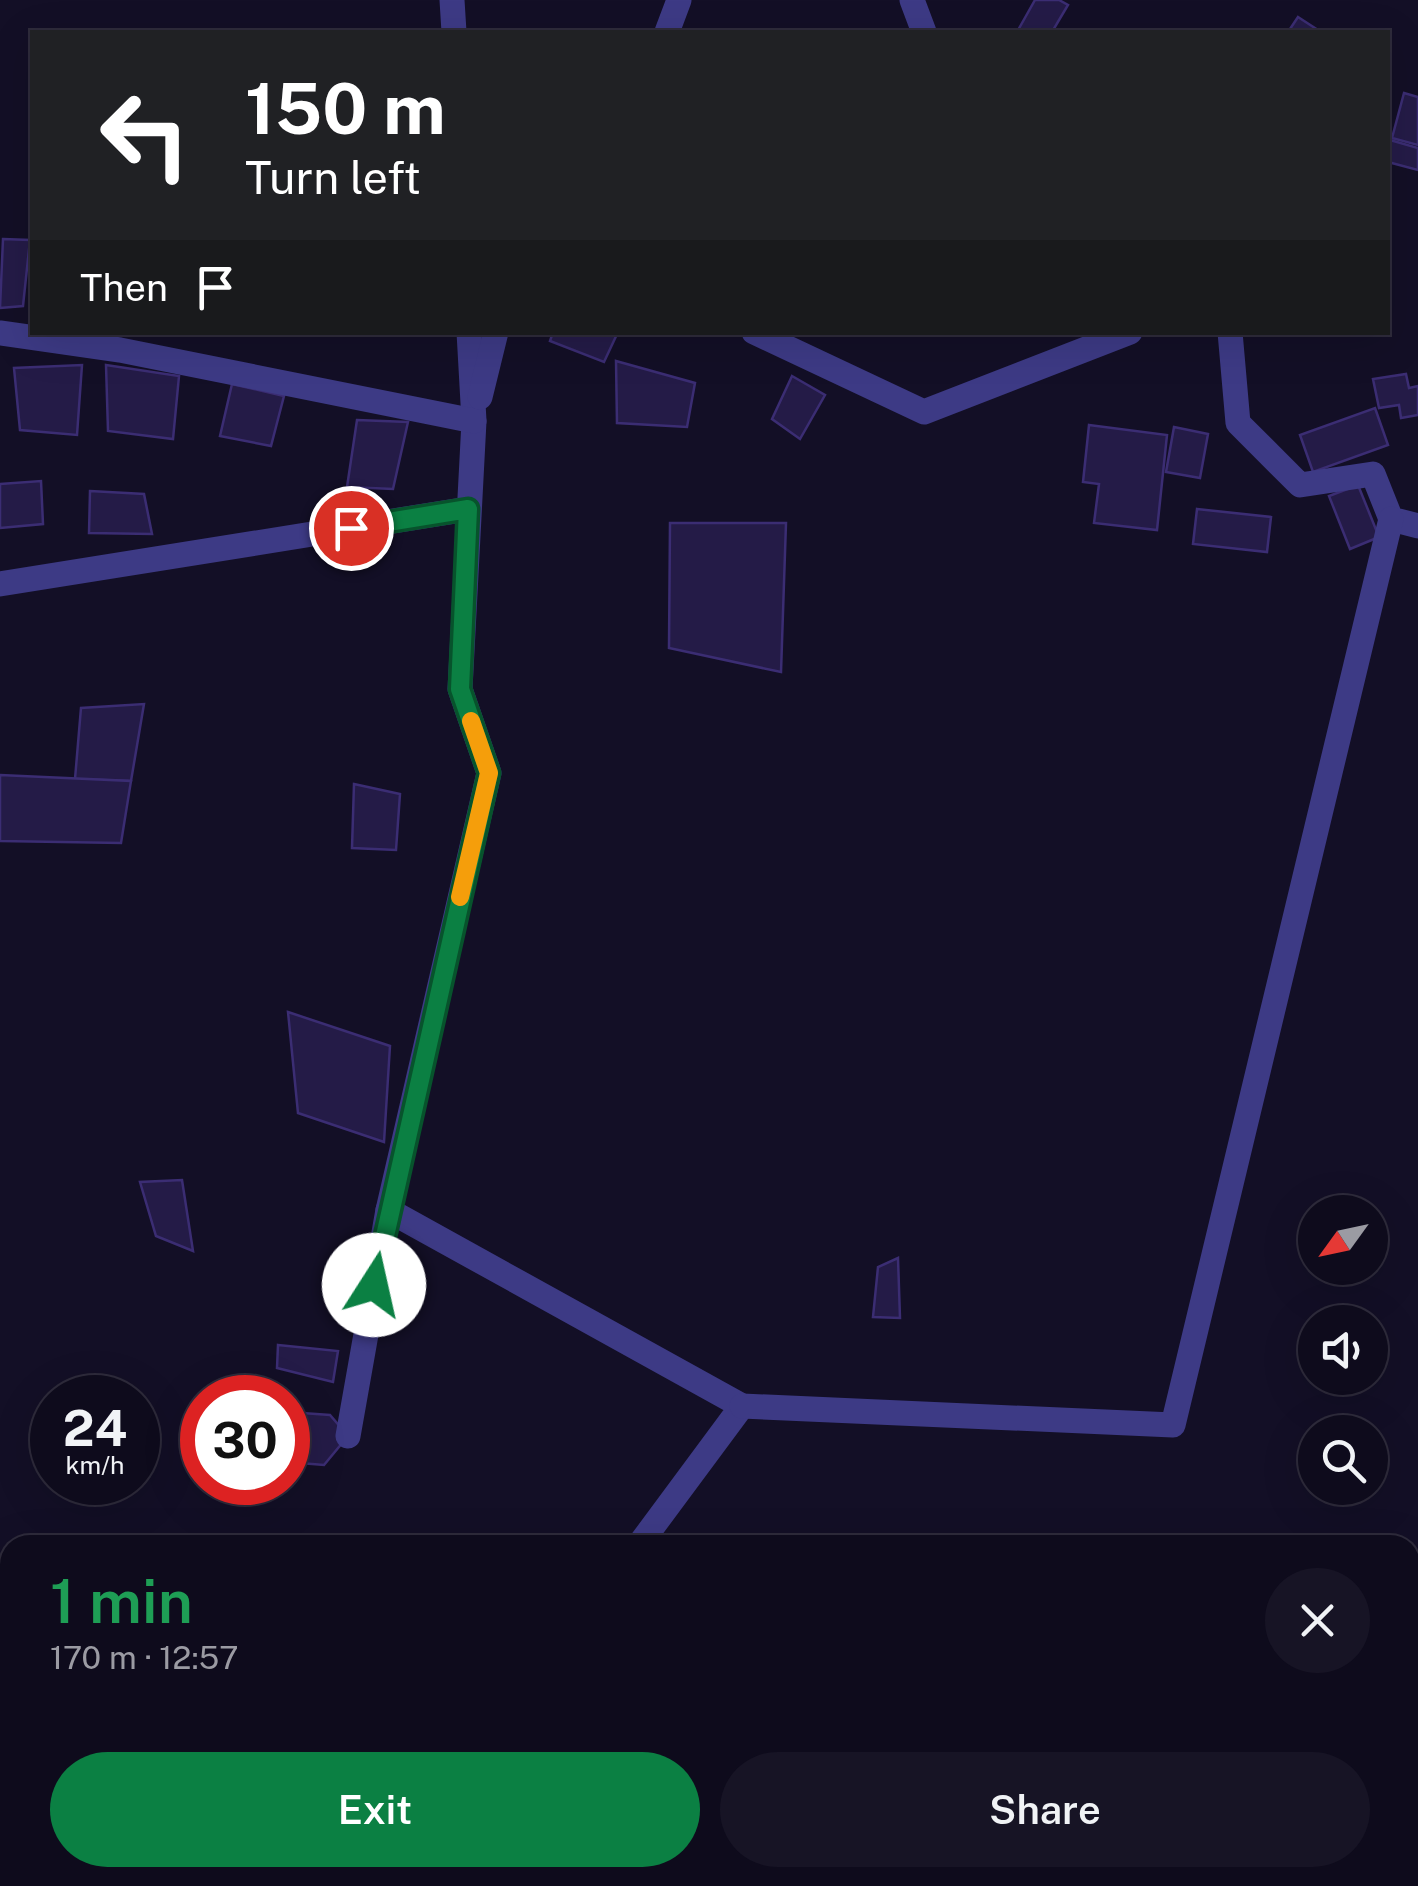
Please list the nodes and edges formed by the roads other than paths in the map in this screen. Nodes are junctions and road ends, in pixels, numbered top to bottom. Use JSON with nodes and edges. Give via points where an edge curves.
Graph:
{"nodes":[{"id":1,"x":452,"y":0,"type":"edge"},
{"id":2,"x":679,"y":0,"type":"edge"},
{"id":3,"x":912,"y":0,"type":"edge"},
{"id":4,"x":454,"y":30,"type":"edge"},
{"id":5,"x":669,"y":30,"type":"edge"},
{"id":6,"x":923,"y":30,"type":"edge"},
{"id":7,"x":0,"y":333,"type":"edge"},
{"id":8,"x":470,"y":335,"type":"edge"},
{"id":9,"x":495,"y":335,"type":"edge"},
{"id":10,"x":760,"y":335,"type":"edge"},
{"id":11,"x":1122,"y":335,"type":"edge"},
{"id":12,"x":1230,"y":335,"type":"edge"},
{"id":13,"x":474,"y":421,"type":"junction"},
{"id":14,"x":468,"y":509,"type":"junction"},
{"id":15,"x":1391,"y":520,"type":"junction"},
{"id":16,"x":1418,"y":526,"type":"edge"},
{"id":17,"x":0,"y":584,"type":"edge"},
{"id":18,"x":388,"y":1210,"type":"junction"},
{"id":19,"x":742,"y":1406,"type":"junction"},
{"id":20,"x":348,"y":1436,"type":"dead end"},
{"id":21,"x":646,"y":1535,"type":"edge"}],
"edges":[{"from":1,"to":4,"type":"street"},
{"from":2,"to":5,"type":"street"},
{"from":3,"to":6,"type":"street"},
{"from":7,"to":13,"type":"street","via":[[120,350]]},
{"from":8,"to":13,"type":"street"},
{"from":9,"to":13,"type":"street"},
{"from":10,"to":11,"type":"street","via":[[924,412]]},
{"from":12,"to":15,"type":"street","via":[[1238,423],[1300,484],[1373,474]]},
{"from":13,"to":14,"type":"street"},
{"from":14,"to":17,"type":"street"},
{"from":14,"to":18,"type":"street","via":[[460,689],[489,773]]},
{"from":15,"to":16,"type":"street"},
{"from":15,"to":19,"type":"street","via":[[1174,1425]]},
{"from":18,"to":19,"type":"street"},
{"from":18,"to":20,"type":"street"},
{"from":19,"to":21,"type":"street"}]}
